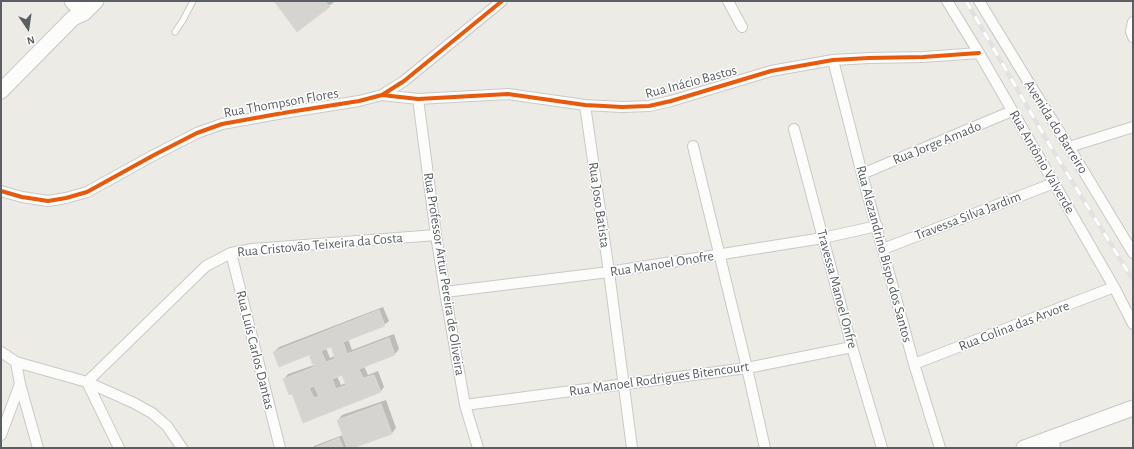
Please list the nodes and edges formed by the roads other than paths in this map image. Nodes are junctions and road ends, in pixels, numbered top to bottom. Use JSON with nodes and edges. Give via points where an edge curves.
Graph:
{"nodes":[{"id":1,"x":96,"y":1,"type":"edge"},
{"id":2,"x":193,"y":1,"type":"edge"},
{"id":3,"x":502,"y":1,"type":"edge"},
{"id":4,"x":728,"y":1,"type":"edge"},
{"id":5,"x":948,"y":1,"type":"edge"},
{"id":6,"x":979,"y":1,"type":"edge"},
{"id":7,"x":78,"y":8,"type":"edge"},
{"id":8,"x":1133,"y":22,"type":"edge"},
{"id":9,"x":742,"y":26,"type":"dead end"},
{"id":10,"x":175,"y":32,"type":"dead end"},
{"id":11,"x":1133,"y":37,"type":"edge"},
{"id":12,"x":979,"y":53,"type":"junction"},
{"id":13,"x":832,"y":60,"type":"junction"},
{"id":14,"x":1,"y":90,"type":"edge"},
{"id":15,"x":382,"y":95,"type":"junction"},
{"id":16,"x":418,"y":99,"type":"junction"},
{"id":17,"x":585,"y":105,"type":"junction"},
{"id":18,"x":1012,"y":111,"type":"junction"},
{"id":19,"x":1133,"y":127,"type":"edge"},
{"id":20,"x":794,"y":129,"type":"dead end"},
{"id":21,"x":693,"y":146,"type":"dead end"},
{"id":22,"x":1069,"y":147,"type":"junction"},
{"id":23,"x":862,"y":174,"type":"junction"},
{"id":24,"x":1054,"y":183,"type":"junction"},
{"id":25,"x":1,"y":191,"type":"edge"},
{"id":26,"x":877,"y":226,"type":"junction"},
{"id":27,"x":436,"y":235,"type":"junction"},
{"id":28,"x":823,"y":238,"type":"junction"},
{"id":29,"x":883,"y":249,"type":"junction"},
{"id":30,"x":1133,"y":252,"type":"edge"},
{"id":31,"x":231,"y":253,"type":"junction"},
{"id":32,"x":720,"y":255,"type":"junction"},
{"id":33,"x":609,"y":272,"type":"junction"},
{"id":34,"x":1114,"y":287,"type":"junction"},
{"id":35,"x":445,"y":292,"type":"junction"},
{"id":36,"x":1133,"y":324,"type":"edge"},
{"id":37,"x":852,"y":347,"type":"junction"},
{"id":38,"x":1,"y":352,"type":"edge"},
{"id":39,"x":16,"y":362,"type":"junction"},
{"id":40,"x":914,"y":364,"type":"junction"},
{"id":41,"x":747,"y":368,"type":"junction"},
{"id":42,"x":87,"y":382,"type":"junction"},
{"id":43,"x":20,"y":384,"type":"junction"},
{"id":44,"x":623,"y":385,"type":"junction"},
{"id":45,"x":465,"y":405,"type":"junction"},
{"id":46,"x":1133,"y":408,"type":"edge"},
{"id":47,"x":1,"y":435,"type":"edge"},
{"id":48,"x":1054,"y":443,"type":"edge"},
{"id":49,"x":38,"y":448,"type":"edge"},
{"id":50,"x":119,"y":448,"type":"edge"},
{"id":51,"x":182,"y":448,"type":"edge"},
{"id":52,"x":280,"y":448,"type":"edge"},
{"id":53,"x":478,"y":448,"type":"edge"},
{"id":54,"x":632,"y":448,"type":"edge"},
{"id":55,"x":765,"y":448,"type":"edge"},
{"id":56,"x":882,"y":448,"type":"edge"},
{"id":57,"x":940,"y":448,"type":"edge"},
{"id":58,"x":1024,"y":448,"type":"edge"}],
"edges":[{"from":1,"to":7,"type":"main road"},
{"from":2,"to":10,"type":"lane"},
{"from":3,"to":15,"type":"street","name":"Rua Thompson Flores","via":[[404,82]]},
{"from":4,"to":9,"type":"street"},
{"from":5,"to":12,"type":"street","name":"Rua Antônio Valverde"},
{"from":6,"to":22,"type":"street","name":"Avenida do Barreiro"},
{"from":7,"to":14,"type":"main road"},
{"from":8,"to":11,"type":"street"},
{"from":12,"to":13,"type":"street","name":"Rua Inácio Bastos"},
{"from":12,"to":18,"type":"street","name":"Rua Antônio Valverde"},
{"from":13,"to":17,"type":"street","name":"Rua Inácio Bastos","via":[[771,71],[649,106]]},
{"from":13,"to":23,"type":"street","name":"Rua Alezandrino Bispo dos Santos"},
{"from":15,"to":16,"type":"street","name":"Rua Inácio Bastos"},
{"from":15,"to":25,"type":"street","name":"Rua Thompson Flores","via":[[222,124],[197,133],[87,192],[66,198],[48,201],[22,198]]},
{"from":16,"to":17,"type":"street","name":"Rua Inácio Bastos","via":[[508,94]]},
{"from":16,"to":27,"type":"street","name":"Rua Professor Artur Pereira de Oliveira"},
{"from":17,"to":33,"type":"street","name":"Rua Joso Batista"},
{"from":18,"to":23,"type":"street","name":"Rua Jorge Amado"},
{"from":18,"to":24,"type":"street","name":"Rua Antônio Valverde"},
{"from":19,"to":22,"type":"street"},
{"from":20,"to":28,"type":"street","name":"Travessa Manoel Onfre"},
{"from":21,"to":32,"type":"street"},
{"from":22,"to":30,"type":"street","name":"Avenida do Barreiro"},
{"from":23,"to":26,"type":"street","name":"Rua Alezandrino Bispo dos Santos"},
{"from":24,"to":29,"type":"street","name":"Travessa Silva Jardim"},
{"from":24,"to":34,"type":"street","name":"Rua Antônio Valverde"},
{"from":26,"to":28,"type":"street","name":"Rua Manoel Onofre"},
{"from":26,"to":29,"type":"street","name":"Rua Alezandrino Bispo dos Santos"},
{"from":27,"to":31,"type":"street","name":"Rua Cristovão Teixeira da Costa","via":[[252,249]]},
{"from":27,"to":35,"type":"street","name":"Rua Professor Artur Pereira de Oliveira"},
{"from":28,"to":32,"type":"street","name":"Rua Manoel Onofre"},
{"from":28,"to":37,"type":"street","name":"Travessa Manoel Onfre"},
{"from":29,"to":40,"type":"street","name":"Rua Alezandrino Bispo dos Santos"},
{"from":31,"to":42,"type":"street","name":"Rua Cristovão Teixeira da Costa","via":[[206,266]]},
{"from":31,"to":52,"type":"street","name":"Rua Luís Carlos Dantas"},
{"from":32,"to":33,"type":"street","name":"Rua Manoel Onofre"},
{"from":32,"to":41,"type":"street"},
{"from":33,"to":35,"type":"street","name":"Rua Manoel Onofre"},
{"from":33,"to":44,"type":"street","name":"Rua Joso Batista"},
{"from":34,"to":36,"type":"street","name":"Rua Antônio Valverde"},
{"from":34,"to":40,"type":"street","name":"Rua Colina das Arvore"},
{"from":35,"to":45,"type":"street","name":"Rua Professor Artur Pereira de Oliveira"},
{"from":37,"to":41,"type":"street","name":"Rua Manoel Rodrigues Bitencourt"},
{"from":37,"to":56,"type":"street","name":"Travessa Manoel Onfre"},
{"from":38,"to":39,"type":"street"},
{"from":39,"to":42,"type":"street"},
{"from":39,"to":43,"type":"street"},
{"from":40,"to":57,"type":"street","name":"Rua Alezandrino Bispo dos Santos"},
{"from":41,"to":44,"type":"street","name":"Rua Manoel Rodrigues Bitencourt"},
{"from":41,"to":55,"type":"street"},
{"from":42,"to":50,"type":"street"},
{"from":42,"to":51,"type":"street","via":[[152,413],[167,426]]},
{"from":43,"to":47,"type":"street"},
{"from":43,"to":49,"type":"street"},
{"from":44,"to":45,"type":"street","name":"Rua Manoel Rodrigues Bitencourt"},
{"from":44,"to":54,"type":"street","name":"Rua Joso Batista"},
{"from":45,"to":53,"type":"street","name":"Rua Professor Artur Pereira de Oliveira"},
{"from":46,"to":48,"type":"main road"},
{"from":48,"to":58,"type":"main road"}]}
